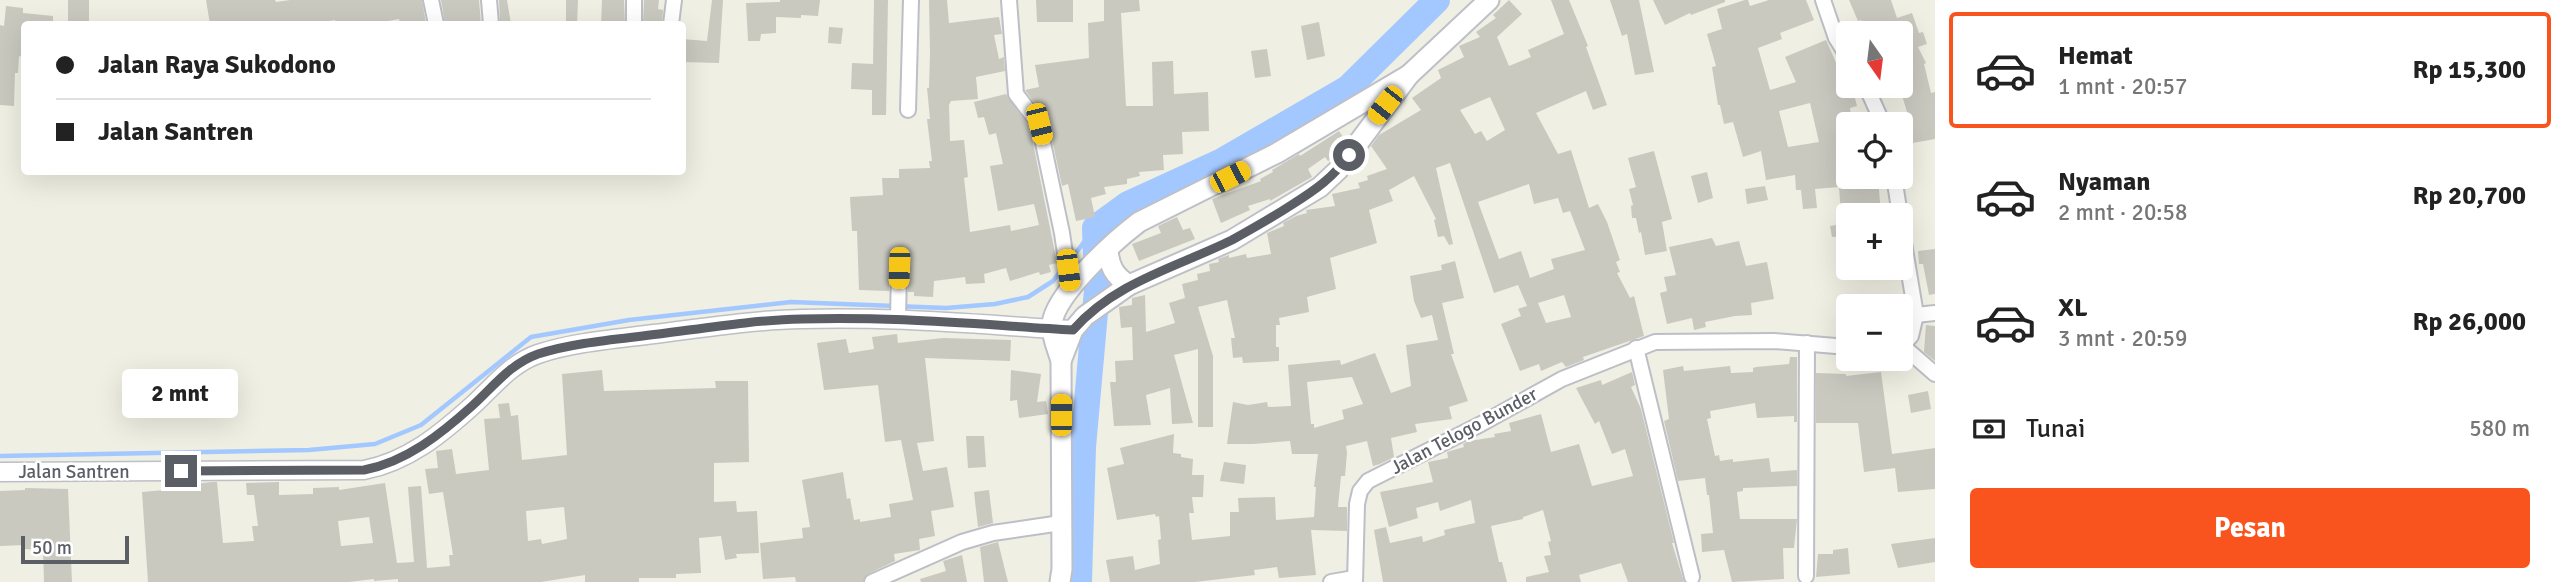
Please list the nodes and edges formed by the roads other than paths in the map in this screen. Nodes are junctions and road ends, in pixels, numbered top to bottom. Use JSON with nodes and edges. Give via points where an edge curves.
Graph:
{"nodes":[{"id":1,"x":431,"y":0,"type":"edge"},
{"id":2,"x":489,"y":0,"type":"edge"},
{"id":3,"x":634,"y":0,"type":"edge"},
{"id":4,"x":674,"y":0,"type":"edge"},
{"id":5,"x":911,"y":0,"type":"edge"},
{"id":6,"x":1009,"y":0,"type":"edge"},
{"id":7,"x":1489,"y":0,"type":"edge"},
{"id":8,"x":1824,"y":0,"type":"edge"},
{"id":9,"x":435,"y":21,"type":"edge"},
{"id":10,"x":491,"y":21,"type":"edge"},
{"id":11,"x":634,"y":21,"type":"edge"},
{"id":12,"x":671,"y":21,"type":"edge"},
{"id":13,"x":1836,"y":38,"type":"edge"},
{"id":14,"x":1409,"y":75,"type":"junction"},
{"id":15,"x":908,"y":110,"type":"dead end"},
{"id":16,"x":1345,"y":115,"type":"junction"},
{"id":17,"x":1360,"y":140,"type":"junction"},
{"id":18,"x":1104,"y":254,"type":"junction"},
{"id":19,"x":899,"y":268,"type":"dead end"},
{"id":20,"x":1070,"y":275,"type":"junction"},
{"id":21,"x":1910,"y":280,"type":"edge"},
{"id":22,"x":1126,"y":288,"type":"junction"},
{"id":23,"x":898,"y":311,"type":"junction"},
{"id":24,"x":1935,"y":313,"type":"edge"},
{"id":25,"x":1916,"y":315,"type":"junction"},
{"id":26,"x":1079,"y":323,"type":"junction"},
{"id":27,"x":1051,"y":328,"type":"junction"},
{"id":28,"x":1913,"y":328,"type":"edge"},
{"id":29,"x":1807,"y":343,"type":"junction"},
{"id":30,"x":1836,"y":346,"type":"edge"},
{"id":31,"x":1636,"y":348,"type":"junction"},
{"id":32,"x":1913,"y":357,"type":"edge"},
{"id":33,"x":1061,"y":361,"type":"junction"},
{"id":34,"x":1935,"y":374,"type":"edge"},
{"id":35,"x":0,"y":472,"type":"edge"},
{"id":36,"x":1061,"y":523,"type":"junction"},
{"id":37,"x":1806,"y":576,"type":"dead end"},
{"id":38,"x":1692,"y":577,"type":"dead end"},
{"id":39,"x":1355,"y":580,"type":"edge"},
{"id":40,"x":872,"y":582,"type":"edge"},
{"id":41,"x":1060,"y":582,"type":"edge"},
{"id":42,"x":1331,"y":582,"type":"edge"}],
"edges":[{"from":1,"to":9,"type":"street"},
{"from":2,"to":10,"type":"street"},
{"from":3,"to":11,"type":"street"},
{"from":4,"to":12,"type":"street"},
{"from":5,"to":15,"type":"street"},
{"from":6,"to":20,"type":"street","via":[[1016,94],[1039,124]]},
{"from":7,"to":14,"type":"main road"},
{"from":8,"to":13,"type":"street"},
{"from":14,"to":16,"type":"main road"},
{"from":14,"to":17,"type":"main road"},
{"from":16,"to":17,"type":"main road"},
{"from":16,"to":18,"type":"main road","via":[[1162,208]]},
{"from":17,"to":22,"type":"main road","via":[[1320,187],[1231,240]]},
{"from":18,"to":20,"type":"main road"},
{"from":18,"to":22,"type":"main road"},
{"from":19,"to":23,"type":"street"},
{"from":20,"to":27,"type":"main road"},
{"from":21,"to":25,"type":"street"},
{"from":22,"to":26,"type":"main road"},
{"from":23,"to":27,"type":"street","name":"Jalan Santren"},
{"from":23,"to":35,"type":"street","name":"Jalan Santren","via":[[748,322],[541,353],[508,370],[420,447],[400,460],[364,470]]},
{"from":24,"to":25,"type":"street"},
{"from":25,"to":28,"type":"street"},
{"from":26,"to":27,"type":"street","name":"Jalan Santren"},
{"from":26,"to":33,"type":"main road"},
{"from":27,"to":33,"type":"main road"},
{"from":29,"to":30,"type":"street","name":"Jalan Telogo Bunder"},
{"from":29,"to":31,"type":"street","name":"Jalan Telogo Bunder","via":[[1655,342]]},
{"from":29,"to":37,"type":"street"},
{"from":31,"to":38,"type":"street"},
{"from":31,"to":39,"type":"street","name":"Jalan Telogo Bunder","via":[[1562,379],[1368,481],[1357,504]]},
{"from":32,"to":34,"type":"street"},
{"from":33,"to":36,"type":"main road"},
{"from":36,"to":40,"type":"street","via":[[962,542]]},
{"from":36,"to":41,"type":"main road"},
{"from":39,"to":42,"type":"street"}]}
